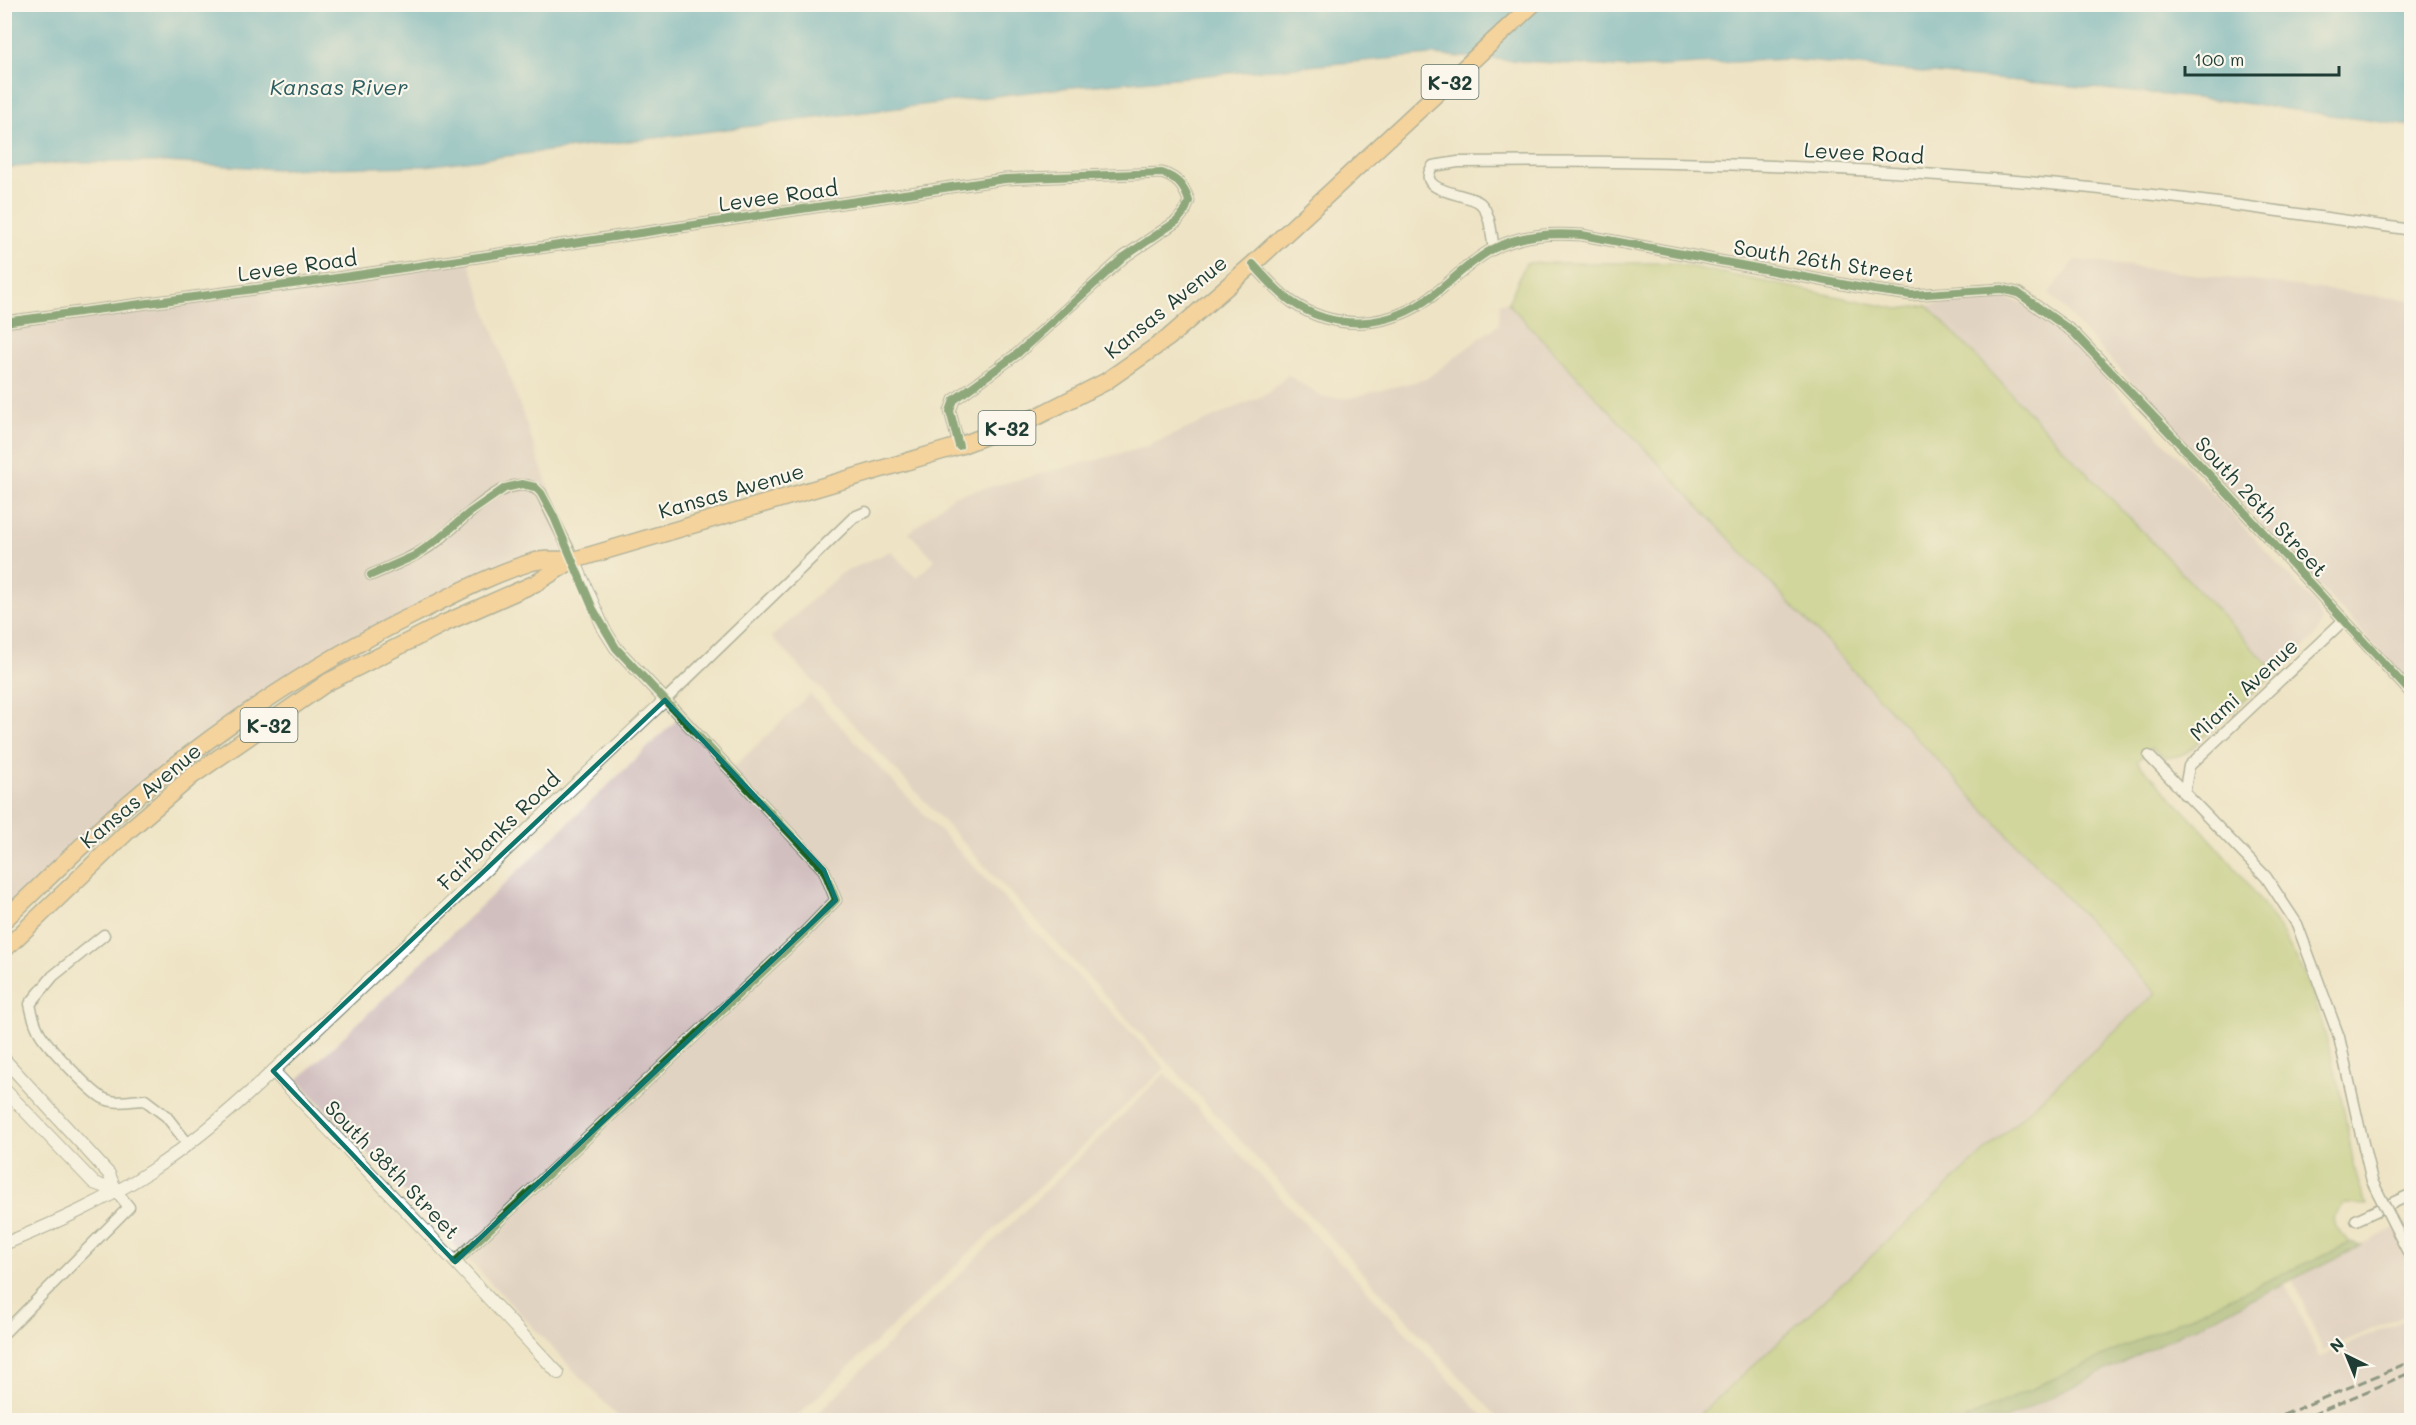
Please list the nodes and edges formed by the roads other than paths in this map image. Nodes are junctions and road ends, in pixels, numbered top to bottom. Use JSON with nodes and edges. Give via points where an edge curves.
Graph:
{"nodes":[{"id":1,"x":1533,"y":4,"type":"edge"},
{"id":2,"x":2412,"y":230,"type":"edge"},
{"id":3,"x":1494,"y":249,"type":"junction"},
{"id":4,"x":1253,"y":264,"type":"junction"},
{"id":5,"x":4,"y":322,"type":"edge"},
{"id":6,"x":959,"y":446,"type":"junction"},
{"id":7,"x":866,"y":512,"type":"dead end"},
{"id":8,"x":574,"y":560,"type":"junction"},
{"id":9,"x":371,"y":575,"type":"dead end"},
{"id":10,"x":2344,"y":620,"type":"junction"},
{"id":11,"x":2412,"y":693,"type":"edge"},
{"id":12,"x":665,"y":700,"type":"junction"},
{"id":13,"x":2149,"y":756,"type":"dead end"},
{"id":14,"x":2184,"y":794,"type":"junction"},
{"id":15,"x":4,"y":920,"type":"edge"},
{"id":16,"x":104,"y":935,"type":"dead end"},
{"id":17,"x":4,"y":950,"type":"edge"},
{"id":18,"x":4,"y":1059,"type":"edge"},
{"id":19,"x":273,"y":1071,"type":"junction"},
{"id":20,"x":4,"y":1089,"type":"edge"},
{"id":21,"x":188,"y":1144,"type":"junction"},
{"id":22,"x":116,"y":1191,"type":"junction"},
{"id":23,"x":2412,"y":1194,"type":"edge"},
{"id":24,"x":2356,"y":1220,"type":"dead end"},
{"id":25,"x":4,"y":1244,"type":"edge"},
{"id":26,"x":2412,"y":1260,"type":"edge"},
{"id":27,"x":456,"y":1262,"type":"junction"},
{"id":28,"x":4,"y":1333,"type":"edge"},
{"id":29,"x":558,"y":1373,"type":"dead end"}],
"edges":[{"from":1,"to":4,"type":"main road","name":"Kansas Avenue","number":"K-32"},
{"from":2,"to":3,"type":"street","name":"Levee Road","via":[[2133,192],[1880,171],[1622,161],[1458,162],[1433,166],[1429,179],[1433,185],[1480,203]]},
{"from":3,"to":4,"type":"street","name":"South 26th Street","via":[[1416,307],[1399,316],[1359,324],[1312,315],[1290,301]]},
{"from":3,"to":10,"type":"street","name":"South 26th Street","via":[[1536,235],[1582,235],[1911,295],[1988,288],[2018,293],[2073,332]]},
{"from":4,"to":6,"type":"main road","name":"Kansas Avenue","number":"K-32","via":[[1168,338],[1105,382],[1036,417]]},
{"from":5,"to":6,"type":"street","name":"Levee Road","via":[[346,277],[1005,179],[1162,173],[1173,176],[1189,201],[1177,221],[1124,256],[1017,354],[954,400],[950,411]]},
{"from":6,"to":8,"type":"main road","name":"Kansas Avenue","number":"K-32"},
{"from":7,"to":12,"type":"street","name":"Fairbanks Road","via":[[854,517]]},
{"from":8,"to":9,"type":"street","via":[[542,493],[522,484],[505,488],[490,498],[414,556]]},
{"from":8,"to":12,"type":"street","via":[[604,630]]},
{"from":8,"to":15,"type":"main road","name":"Kansas Avenue","number":"K-32","via":[[531,562],[464,589],[370,636],[288,685],[157,780]]},
{"from":8,"to":17,"type":"main road","name":"Kansas Avenue","number":"K-32","via":[[536,583],[328,682],[192,776],[128,831]]},
{"from":10,"to":11,"type":"street","name":"South 26th Street"},
{"from":10,"to":14,"type":"street","name":"Miami Avenue","via":[[2189,766]]},
{"from":12,"to":19,"type":"street","name":"Fairbanks Road"},
{"from":12,"to":27,"type":"street","via":[[824,870],[836,900]]},
{"from":13,"to":14,"type":"street"},
{"from":14,"to":26,"type":"street","bridge":true,"via":[[2266,877],[2297,924],[2339,1037],[2372,1181]]},
{"from":16,"to":21,"type":"street","via":[[52,976],[30,1004],[32,1014],[41,1034],[90,1088],[104,1099],[116,1102],[145,1100],[166,1116]]},
{"from":18,"to":22,"type":"street","via":[[109,1174]]},
{"from":19,"to":21,"type":"street","name":"Fairbanks Road"},
{"from":19,"to":27,"type":"street","name":"South 38th Street"},
{"from":20,"to":22,"type":"street","via":[[94,1183]]},
{"from":21,"to":22,"type":"street","name":"Fairbanks Road"},
{"from":22,"to":25,"type":"street","name":"Fairbanks Road"},
{"from":22,"to":28,"type":"street","via":[[129,1207]]},
{"from":23,"to":24,"type":"street"},
{"from":27,"to":29,"type":"street","name":"South 38th Street"}]}
